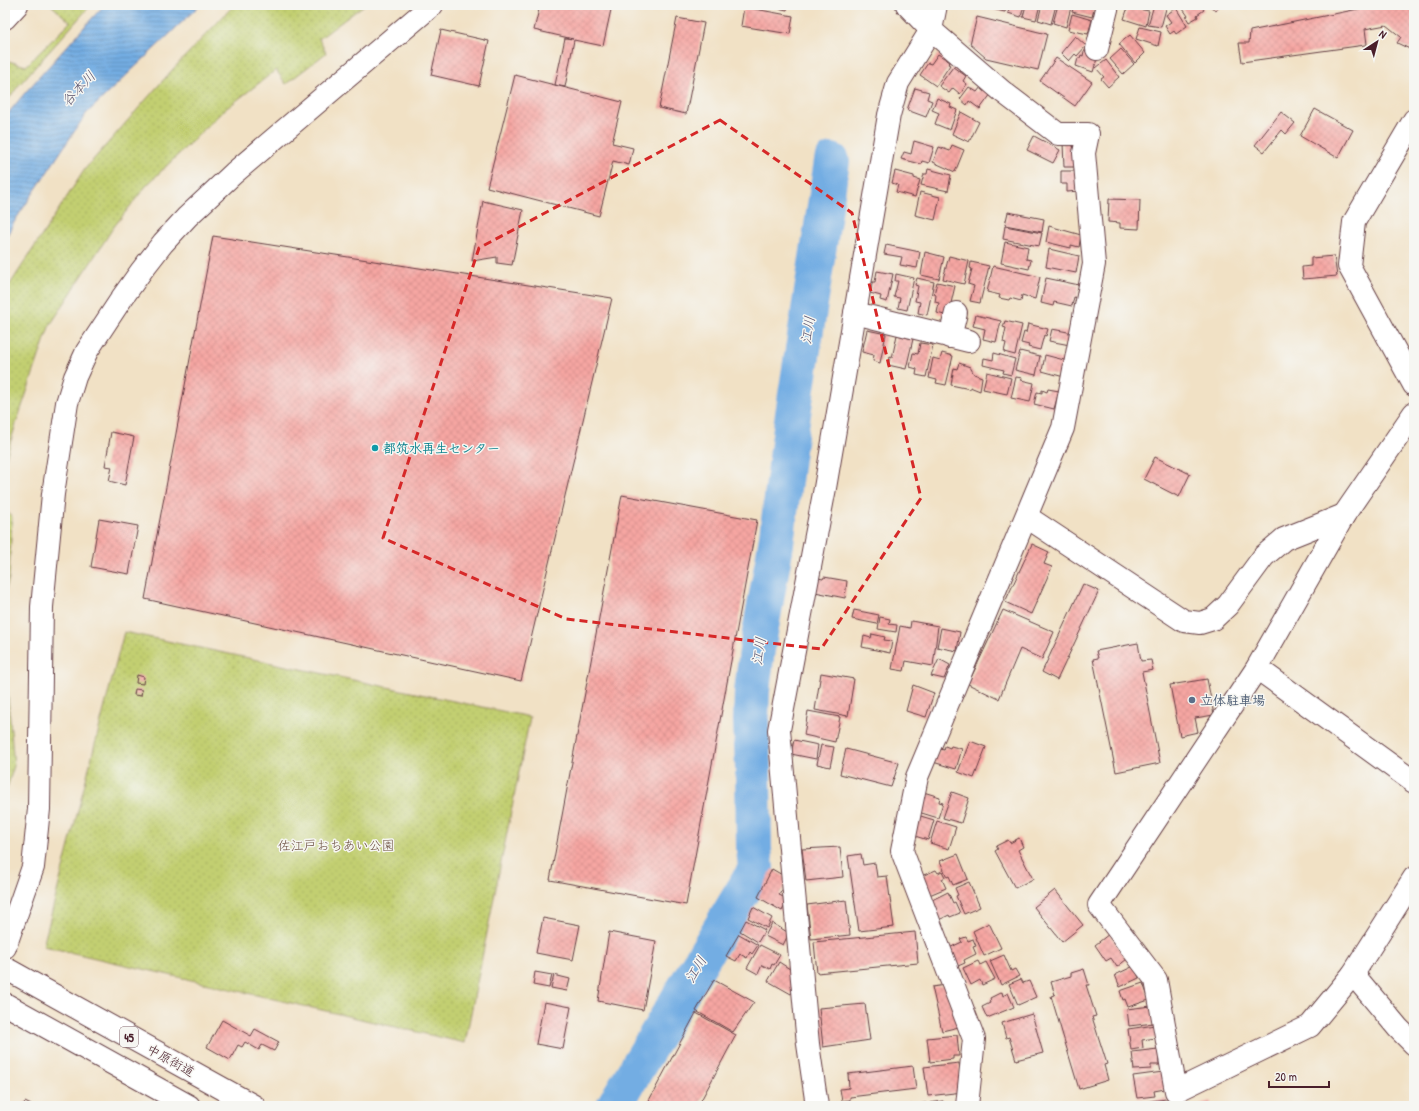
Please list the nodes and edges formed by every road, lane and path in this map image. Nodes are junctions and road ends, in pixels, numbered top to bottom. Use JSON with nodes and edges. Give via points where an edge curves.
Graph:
{"nodes":[{"id":1,"x":17,"y":5,"type":"edge"},
{"id":2,"x":432,"y":5,"type":"edge"},
{"id":3,"x":907,"y":5,"type":"edge"},
{"id":4,"x":936,"y":5,"type":"edge"},
{"id":5,"x":1108,"y":5,"type":"edge"},
{"id":6,"x":5,"y":18,"type":"edge"},
{"id":7,"x":931,"y":30,"type":"junction"},
{"id":8,"x":1097,"y":49,"type":"dead end"},
{"id":9,"x":1414,"y":120,"type":"edge"},
{"id":10,"x":956,"y":312,"type":"dead end"},
{"id":11,"x":855,"y":314,"type":"junction"},
{"id":12,"x":1414,"y":385,"type":"edge"},
{"id":13,"x":1414,"y":413,"type":"edge"},
{"id":14,"x":1344,"y":515,"type":"junction"},
{"id":15,"x":1027,"y":517,"type":"junction"},
{"id":16,"x":1257,"y":668,"type":"junction"},
{"id":17,"x":1414,"y":782,"type":"edge"},
{"id":18,"x":1414,"y":878,"type":"edge"},
{"id":19,"x":5,"y":948,"type":"edge"},
{"id":20,"x":5,"y":968,"type":"edge"},
{"id":21,"x":1353,"y":974,"type":"junction"},
{"id":22,"x":5,"y":1004,"type":"edge"},
{"id":23,"x":1414,"y":1044,"type":"edge"},
{"id":24,"x":189,"y":1106,"type":"edge"},
{"id":25,"x":254,"y":1106,"type":"edge"},
{"id":26,"x":817,"y":1106,"type":"edge"},
{"id":27,"x":968,"y":1106,"type":"edge"}],
"edges":[{"from":1,"to":6,"type":"street"},
{"from":2,"to":19,"type":"street","via":[[234,173],[187,217],[142,270],[87,351],[67,403],[53,494],[42,607],[39,809],[33,867]]},
{"from":3,"to":7,"type":"street"},
{"from":4,"to":7,"type":"street"},
{"from":5,"to":8,"type":"street"},
{"from":7,"to":11,"type":"street","via":[[898,82],[889,115]]},
{"from":7,"to":15,"type":"street","via":[[1003,92],[1058,134],[1088,134],[1084,153],[1094,264],[1063,428]]},
{"from":9,"to":12,"type":"street","via":[[1354,222],[1349,266]]},
{"from":10,"to":11,"type":"street","via":[[960,339]]},
{"from":11,"to":26,"type":"street","via":[[779,730],[808,1044]]},
{"from":13,"to":14,"type":"street"},
{"from":14,"to":15,"type":"street","via":[[1284,539],[1264,556],[1228,604],[1213,619],[1200,622],[1184,621]]},
{"from":14,"to":16,"type":"street"},
{"from":15,"to":27,"type":"street","via":[[917,777],[902,851],[974,1039]]},
{"from":16,"to":17,"type":"street"},
{"from":16,"to":21,"type":"street","via":[[1099,905],[1156,980],[1176,1091],[1310,1026]]},
{"from":18,"to":21,"type":"street"},
{"from":20,"to":25,"type":"street","name":"中原街道","number":"45"},
{"from":21,"to":23,"type":"street"},
{"from":22,"to":24,"type":"street","number":"45"}]}
